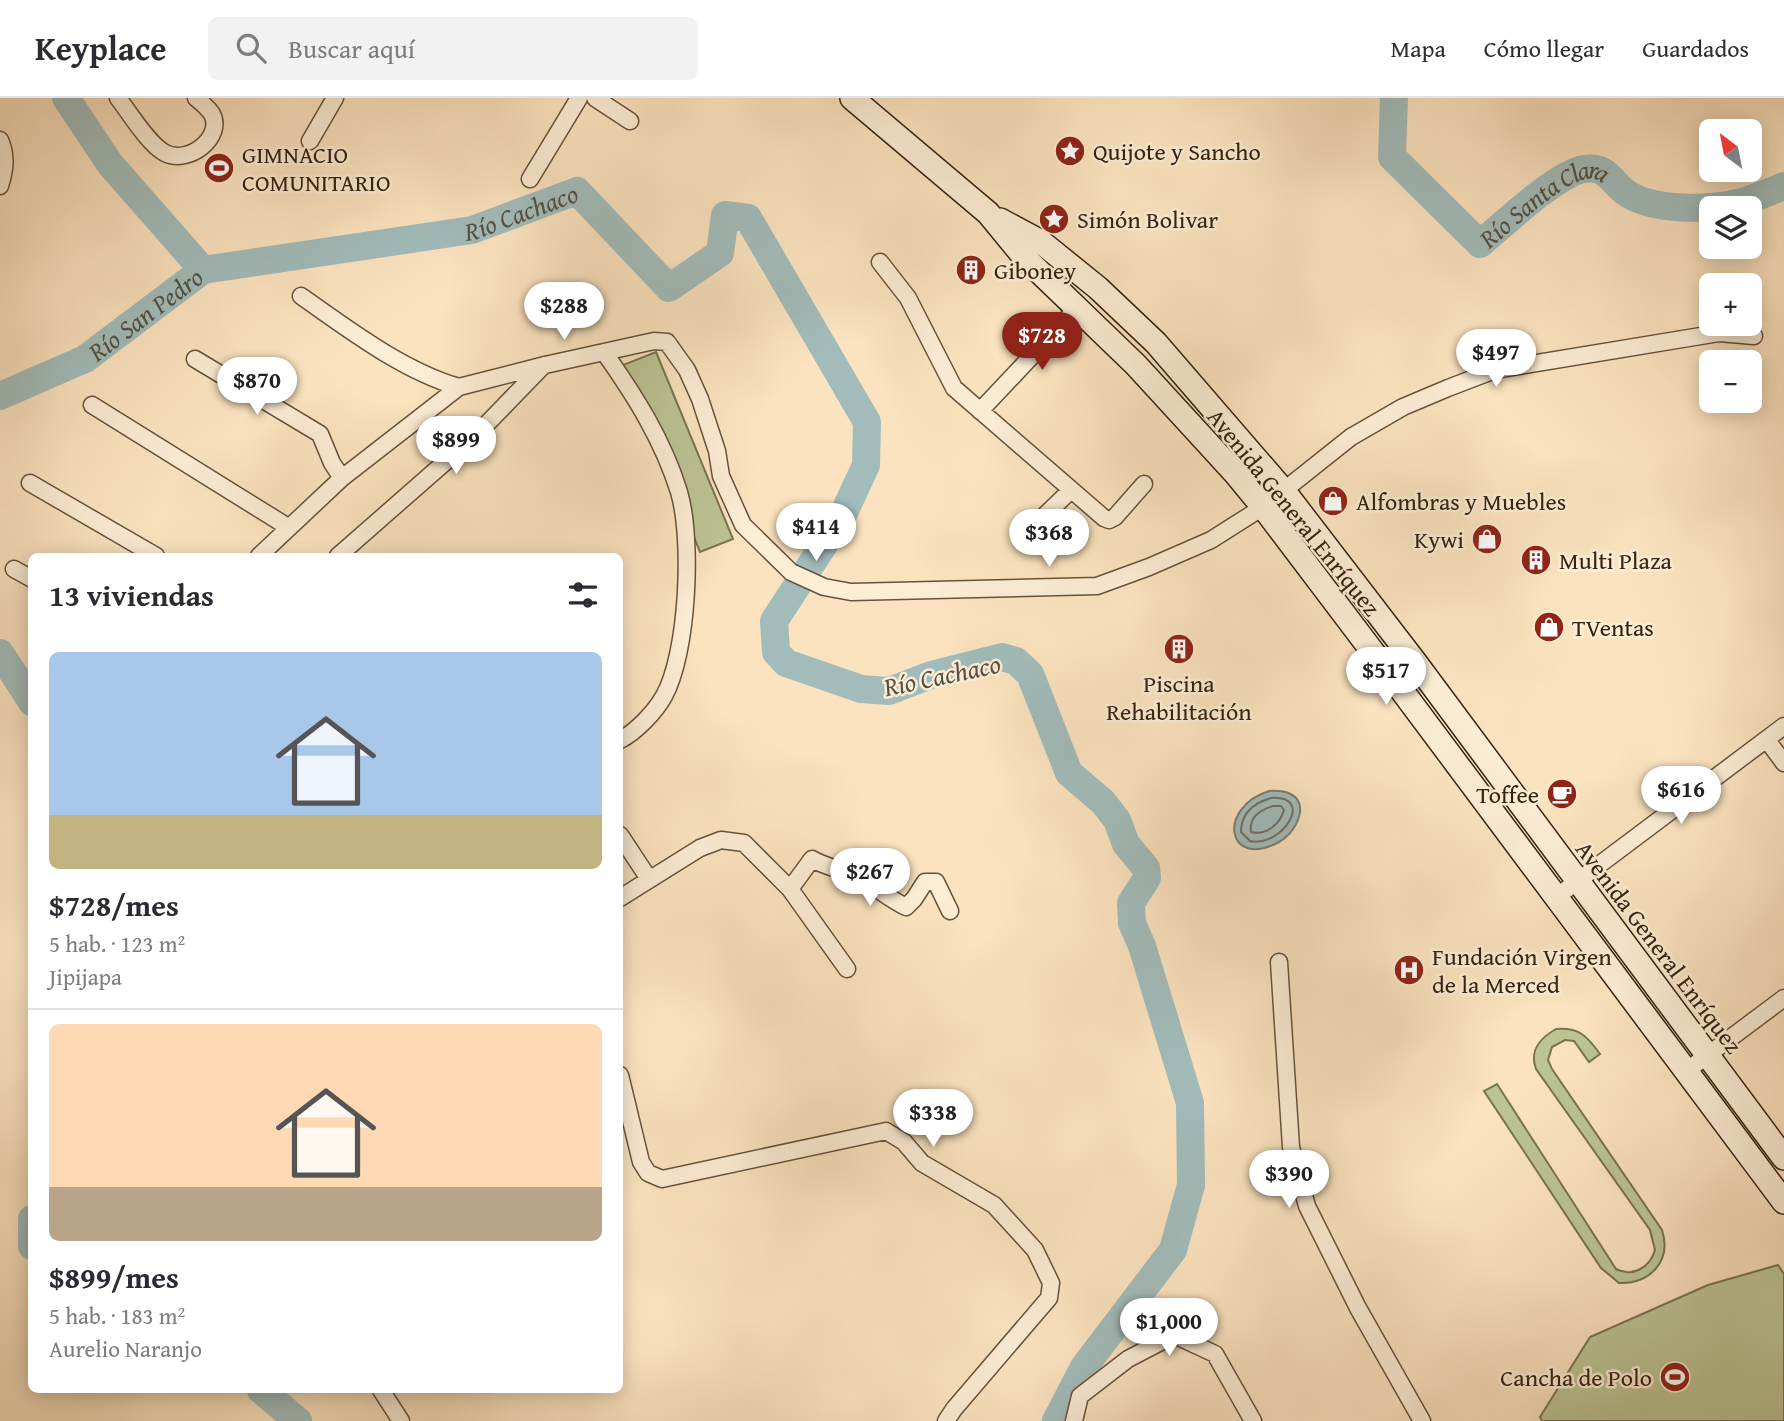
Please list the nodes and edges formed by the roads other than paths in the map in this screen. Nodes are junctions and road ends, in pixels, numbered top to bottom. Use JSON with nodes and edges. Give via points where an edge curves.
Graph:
{"nodes":[{"id":1,"x":118,"y":98,"type":"edge"},
{"id":2,"x":196,"y":98,"type":"edge"},
{"id":3,"x":335,"y":98,"type":"edge"},
{"id":4,"x":579,"y":98,"type":"edge"},
{"id":5,"x":595,"y":98,"type":"edge"},
{"id":6,"x":852,"y":98,"type":"edge"},
{"id":7,"x":630,"y":121,"type":"dead end"},
{"id":8,"x":0,"y":139,"type":"edge"},
{"id":9,"x":310,"y":141,"type":"dead end"},
{"id":10,"x":530,"y":179,"type":"dead end"},
{"id":11,"x":0,"y":186,"type":"edge"},
{"id":12,"x":988,"y":213,"type":"junction"},
{"id":13,"x":880,"y":262,"type":"dead end"},
{"id":14,"x":300,"y":296,"type":"dead end"},
{"id":15,"x":1077,"y":308,"type":"junction"},
{"id":16,"x":1701,"y":336,"type":"edge"},
{"id":17,"x":604,"y":352,"type":"junction"},
{"id":18,"x":195,"y":359,"type":"dead end"},
{"id":19,"x":545,"y":365,"type":"junction"},
{"id":20,"x":459,"y":387,"type":"junction"},
{"id":21,"x":92,"y":405,"type":"dead end"},
{"id":22,"x":980,"y":411,"type":"junction"},
{"id":23,"x":1254,"y":456,"type":"junction"},
{"id":24,"x":1235,"y":473,"type":"junction"},
{"id":25,"x":342,"y":478,"type":"junction"},
{"id":26,"x":30,"y":483,"type":"dead end"},
{"id":27,"x":1144,"y":484,"type":"dead end"},
{"id":28,"x":1071,"y":490,"type":"junction"},
{"id":29,"x":1283,"y":491,"type":"junction"},
{"id":30,"x":1263,"y":507,"type":"junction"},
{"id":31,"x":1037,"y":523,"type":"dead end"},
{"id":32,"x":288,"y":527,"type":"junction"},
{"id":33,"x":151,"y":553,"type":"edge"},
{"id":34,"x":262,"y":553,"type":"edge"},
{"id":35,"x":341,"y":553,"type":"edge"},
{"id":36,"x":14,"y":569,"type":"dead end"},
{"id":37,"x":28,"y":577,"type":"edge"},
{"id":38,"x":1415,"y":662,"type":"junction"},
{"id":39,"x":1394,"y":680,"type":"junction"},
{"id":40,"x":1784,"y":726,"type":"edge"},
{"id":41,"x":623,"y":738,"type":"edge"},
{"id":42,"x":1767,"y":740,"type":"junction"},
{"id":43,"x":1784,"y":763,"type":"edge"},
{"id":44,"x":623,"y":840,"type":"edge"},
{"id":45,"x":649,"y":879,"type":"junction"},
{"id":46,"x":1577,"y":880,"type":"junction"},
{"id":47,"x":790,"y":889,"type":"junction"},
{"id":48,"x":623,"y":896,"type":"edge"},
{"id":49,"x":1555,"y":898,"type":"junction"},
{"id":50,"x":950,"y":911,"type":"dead end"},
{"id":51,"x":1279,"y":962,"type":"dead end"},
{"id":52,"x":847,"y":969,"type":"dead end"},
{"id":53,"x":1784,"y":998,"type":"edge"},
{"id":54,"x":1706,"y":1056,"type":"junction"},
{"id":55,"x":1685,"y":1072,"type":"junction"},
{"id":56,"x":623,"y":1087,"type":"edge"},
{"id":57,"x":1784,"y":1158,"type":"edge"},
{"id":58,"x":1784,"y":1202,"type":"edge"},
{"id":59,"x":384,"y":1393,"type":"edge"},
{"id":60,"x":401,"y":1421,"type":"edge"},
{"id":61,"x":946,"y":1421,"type":"edge"},
{"id":62,"x":1074,"y":1421,"type":"edge"},
{"id":63,"x":1253,"y":1421,"type":"edge"},
{"id":64,"x":1422,"y":1421,"type":"edge"}],
"edges":[{"from":1,"to":2,"type":"street","via":[[161,151],[173,156],[194,153],[209,137],[212,114]]},
{"from":3,"to":9,"type":"street"},
{"from":4,"to":10,"type":"street"},
{"from":5,"to":7,"type":"street"},
{"from":6,"to":12,"type":"main road","name":"Avenida General Enríquez"},
{"from":8,"to":11,"type":"street","via":[[6,169]]},
{"from":12,"to":15,"type":"main road","name":"Avenida General Enríquez","via":[[1025,258]]},
{"from":12,"to":23,"type":"main road","name":"Avenida General Enríquez","via":[[1041,242],[1098,288],[1156,343]]},
{"from":13,"to":22,"type":"street","via":[[908,298],[954,388]]},
{"from":14,"to":20,"type":"street","via":[[432,379]]},
{"from":15,"to":22,"type":"street"},
{"from":15,"to":24,"type":"main road","name":"Avenida General Enríquez"},
{"from":16,"to":29,"type":"street","via":[[1496,370],[1403,407],[1351,437]]},
{"from":17,"to":19,"type":"street"},
{"from":17,"to":30,"type":"street","via":[[667,342],[700,399],[721,476],[743,525],[792,572],[824,587],[851,592],[1097,586],[1211,540]]},
{"from":17,"to":41,"type":"street","via":[[635,395],[664,451],[680,495],[688,543],[682,628],[673,675],[664,698]]},
{"from":18,"to":25,"type":"street","via":[[320,434]]},
{"from":19,"to":20,"type":"street"},
{"from":19,"to":35,"type":"street","via":[[476,435]]},
{"from":20,"to":25,"type":"street"},
{"from":21,"to":32,"type":"street"},
{"from":22,"to":28,"type":"street"},
{"from":23,"to":24,"type":"main road"},
{"from":23,"to":29,"type":"main road","name":"Avenida General Enríquez"},
{"from":24,"to":30,"type":"main road","name":"Avenida General Enríquez"},
{"from":25,"to":32,"type":"street"},
{"from":26,"to":33,"type":"street"},
{"from":27,"to":28,"type":"street","via":[[1109,520]]},
{"from":28,"to":31,"type":"street"},
{"from":29,"to":30,"type":"street"},
{"from":29,"to":38,"type":"main road","name":"Avenida General Enríquez"},
{"from":30,"to":39,"type":"main road","name":"Avenida General Enríquez"},
{"from":32,"to":34,"type":"street"},
{"from":36,"to":37,"type":"street"},
{"from":38,"to":39,"type":"main road"},
{"from":38,"to":46,"type":"main road","name":"Avenida General Enríquez"},
{"from":39,"to":49,"type":"main road","name":"Avenida General Enríquez"},
{"from":40,"to":42,"type":"street"},
{"from":42,"to":43,"type":"street"},
{"from":42,"to":46,"type":"street"},
{"from":44,"to":45,"type":"street"},
{"from":45,"to":47,"type":"street","via":[[720,840],[744,843]]},
{"from":45,"to":48,"type":"street"},
{"from":46,"to":49,"type":"street"},
{"from":46,"to":54,"type":"main road","name":"Avenida General Enríquez"},
{"from":47,"to":50,"type":"street","via":[[812,859],[861,879],[906,907],[925,882],[936,882]]},
{"from":47,"to":52,"type":"street"},
{"from":49,"to":55,"type":"main road","name":"Avenida General Enríquez"},
{"from":51,"to":64,"type":"street","via":[[1291,1147],[1307,1206]]},
{"from":53,"to":54,"type":"street"},
{"from":54,"to":55,"type":"street"},
{"from":54,"to":57,"type":"main road","name":"Avenida General Enríquez"},
{"from":55,"to":58,"type":"main road","name":"Avenida General Enríquez"},
{"from":56,"to":61,"type":"street","via":[[641,1161],[648,1173],[662,1178],[886,1131],[904,1142],[922,1163],[994,1205],[1035,1250],[1051,1283],[1049,1298]]},
{"from":59,"to":60,"type":"street"},
{"from":62,"to":63,"type":"street","via":[[1080,1396],[1128,1359],[1174,1335],[1215,1354]]}]}
